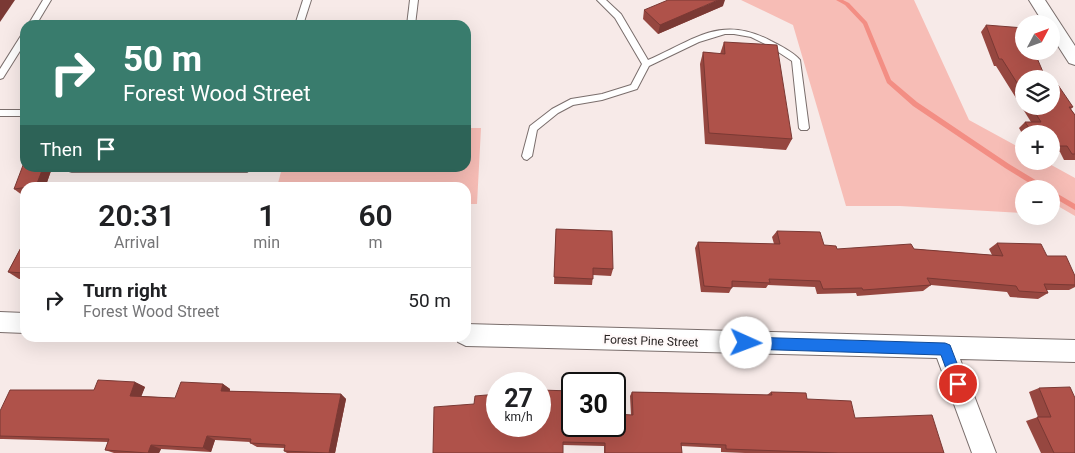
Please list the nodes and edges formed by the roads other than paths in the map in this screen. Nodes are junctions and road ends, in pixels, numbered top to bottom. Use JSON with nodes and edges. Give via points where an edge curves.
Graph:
{"nodes":[{"id":1,"x":47,"y":0,"type":"edge"},
{"id":2,"x":306,"y":0,"type":"edge"},
{"id":3,"x":414,"y":0,"type":"edge"},
{"id":4,"x":601,"y":0,"type":"edge"},
{"id":5,"x":1037,"y":0,"type":"edge"},
{"id":6,"x":1048,"y":15,"type":"edge"},
{"id":7,"x":35,"y":20,"type":"edge"},
{"id":8,"x":300,"y":20,"type":"edge"},
{"id":9,"x":412,"y":20,"type":"edge"},
{"id":10,"x":1060,"y":27,"type":"edge"},
{"id":11,"x":1075,"y":27,"type":"edge"},
{"id":12,"x":1060,"y":34,"type":"edge"},
{"id":13,"x":20,"y":44,"type":"edge"},
{"id":14,"x":1075,"y":59,"type":"edge"},
{"id":15,"x":646,"y":64,"type":"junction"},
{"id":16,"x":0,"y":76,"type":"edge"},
{"id":17,"x":20,"y":113,"type":"edge"},
{"id":18,"x":0,"y":114,"type":"edge"},
{"id":19,"x":804,"y":128,"type":"dead end"},
{"id":20,"x":527,"y":156,"type":"dead end"},
{"id":21,"x":0,"y":322,"type":"edge"},
{"id":22,"x":20,"y":323,"type":"edge"},
{"id":23,"x":471,"y":335,"type":"edge"},
{"id":24,"x":945,"y":349,"type":"junction"},
{"id":25,"x":1075,"y":352,"type":"edge"},
{"id":26,"x":984,"y":453,"type":"edge"}],
"edges":[{"from":1,"to":7,"type":"lane"},
{"from":2,"to":8,"type":"lane"},
{"from":3,"to":9,"type":"lane"},
{"from":4,"to":15,"type":"lane","via":[[618,16]]},
{"from":5,"to":6,"type":"street"},
{"from":10,"to":11,"type":"street"},
{"from":12,"to":14,"type":"street"},
{"from":13,"to":16,"type":"lane"},
{"from":15,"to":19,"type":"lane","via":[[707,36],[726,31],[751,34],[796,60]]},
{"from":15,"to":20,"type":"lane","via":[[634,88],[571,102],[533,128]]},
{"from":17,"to":18,"type":"lane"},
{"from":21,"to":22,"type":"street"},
{"from":23,"to":24,"type":"street","name":"Forest Pine Street"},
{"from":24,"to":25,"type":"street","name":"Forest Pine Street"},
{"from":24,"to":26,"type":"street"}]}
